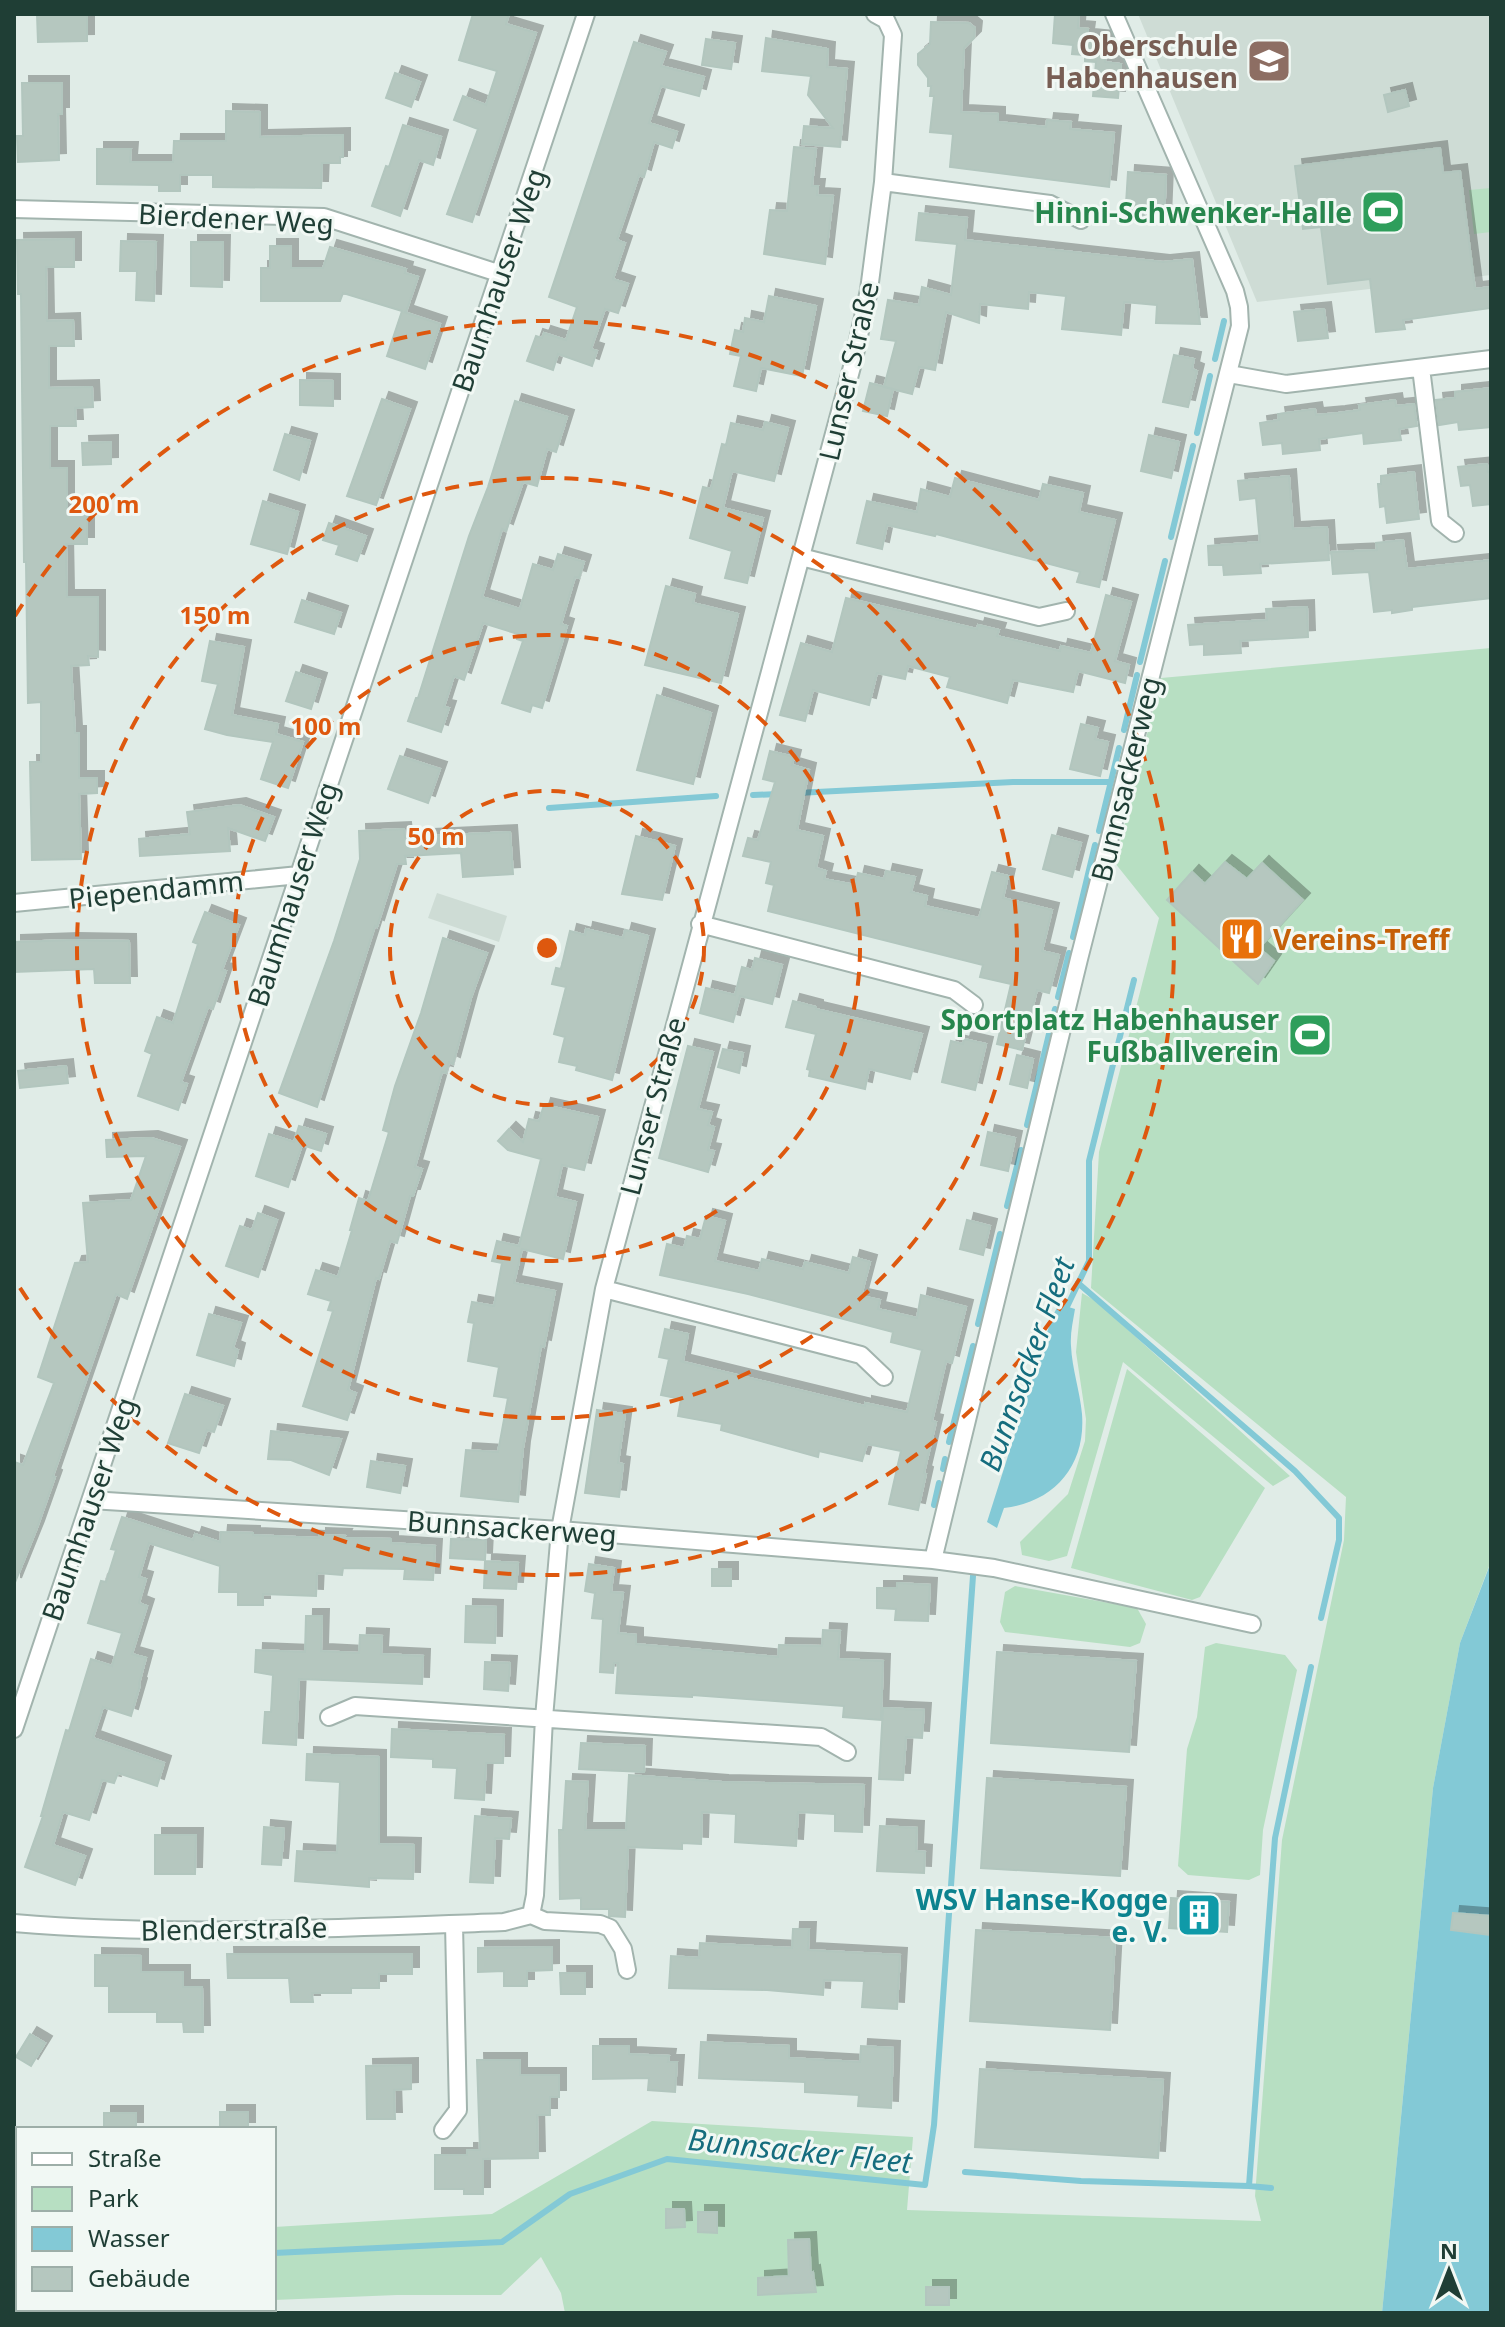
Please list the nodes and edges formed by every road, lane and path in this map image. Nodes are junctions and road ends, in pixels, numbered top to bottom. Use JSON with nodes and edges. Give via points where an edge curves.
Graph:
{"nodes":[{"id":1,"x":586,"y":14,"type":"edge"},
{"id":2,"x":875,"y":14,"type":"edge"},
{"id":3,"x":1114,"y":14,"type":"edge"},
{"id":4,"x":883,"y":182,"type":"junction"},
{"id":5,"x":14,"y":209,"type":"edge"},
{"id":6,"x":1081,"y":220,"type":"dead end"},
{"id":7,"x":498,"y":273,"type":"junction"},
{"id":8,"x":1491,"y":359,"type":"edge"},
{"id":9,"x":1421,"y":368,"type":"junction"},
{"id":10,"x":1229,"y":374,"type":"junction"},
{"id":11,"x":1455,"y":533,"type":"dead end"},
{"id":12,"x":801,"y":557,"type":"junction"},
{"id":13,"x":1066,"y":611,"type":"dead end"},
{"id":14,"x":299,"y":875,"type":"junction"},
{"id":15,"x":14,"y":903,"type":"edge"},
{"id":16,"x":700,"y":924,"type":"junction"},
{"id":17,"x":974,"y":1005,"type":"dead end"},
{"id":18,"x":604,"y":1289,"type":"junction"},
{"id":19,"x":884,"y":1377,"type":"dead end"},
{"id":20,"x":91,"y":1500,"type":"junction"},
{"id":21,"x":560,"y":1530,"type":"junction"},
{"id":22,"x":933,"y":1560,"type":"junction"},
{"id":23,"x":1252,"y":1624,"type":"dead end"},
{"id":24,"x":329,"y":1717,"type":"dead end"},
{"id":25,"x":544,"y":1718,"type":"junction"},
{"id":26,"x":14,"y":1729,"type":"edge"},
{"id":27,"x":847,"y":1752,"type":"dead end"},
{"id":28,"x":531,"y":1915,"type":"junction"},
{"id":29,"x":14,"y":1923,"type":"edge"},
{"id":30,"x":454,"y":1924,"type":"junction"},
{"id":31,"x":627,"y":1970,"type":"dead end"},
{"id":32,"x":443,"y":2130,"type":"dead end"}],
"edges":[{"from":1,"to":7,"type":"street","name":"Baumhauser Weg"},
{"from":2,"to":4,"type":"street","name":"Lunser Straße","via":[[886,20],[893,35]]},
{"from":3,"to":10,"type":"street","name":"Bunnsackerweg","via":[[1235,291],[1240,326]]},
{"from":4,"to":6,"type":"street","via":[[1050,204]]},
{"from":4,"to":12,"type":"street","name":"Lunser Straße","via":[[869,290]]},
{"from":5,"to":7,"type":"street","name":"Bierdener Weg","via":[[324,217]]},
{"from":7,"to":14,"type":"street","name":"Baumhauser Weg"},
{"from":8,"to":9,"type":"street"},
{"from":9,"to":10,"type":"street","via":[[1286,384]]},
{"from":9,"to":11,"type":"street","via":[[1440,521]]},
{"from":10,"to":22,"type":"street","name":"Bunnsackerweg"},
{"from":12,"to":13,"type":"street","via":[[1039,617]]},
{"from":12,"to":16,"type":"street","name":"Lunser Straße"},
{"from":14,"to":15,"type":"street","name":"Piependamm"},
{"from":14,"to":20,"type":"street","name":"Baumhauser Weg"},
{"from":16,"to":17,"type":"street","via":[[954,990]]},
{"from":16,"to":18,"type":"street","name":"Lunser Straße"},
{"from":18,"to":19,"type":"street","via":[[861,1355]]},
{"from":18,"to":21,"type":"street","name":"Lunser Straße"},
{"from":20,"to":21,"type":"street","name":"Bunnsackerweg"},
{"from":20,"to":26,"type":"street","name":"Baumhauser Weg"},
{"from":21,"to":22,"type":"street","name":"Bunnsackerweg"},
{"from":21,"to":25,"type":"street"},
{"from":22,"to":23,"type":"street","name":"Bunnsackerweg","via":[[994,1568]]},
{"from":24,"to":25,"type":"street","via":[[355,1706]]},
{"from":25,"to":27,"type":"street","via":[[821,1737]]},
{"from":25,"to":28,"type":"street"},
{"from":28,"to":30,"type":"street","name":"Blenderstraße"},
{"from":28,"to":31,"type":"street","name":"Blenderstraße","via":[[610,1928],[623,1949]]},
{"from":29,"to":30,"type":"street","name":"Blenderstraße","via":[[146,1931]]},
{"from":30,"to":32,"type":"street","via":[[458,2110]]}]}
